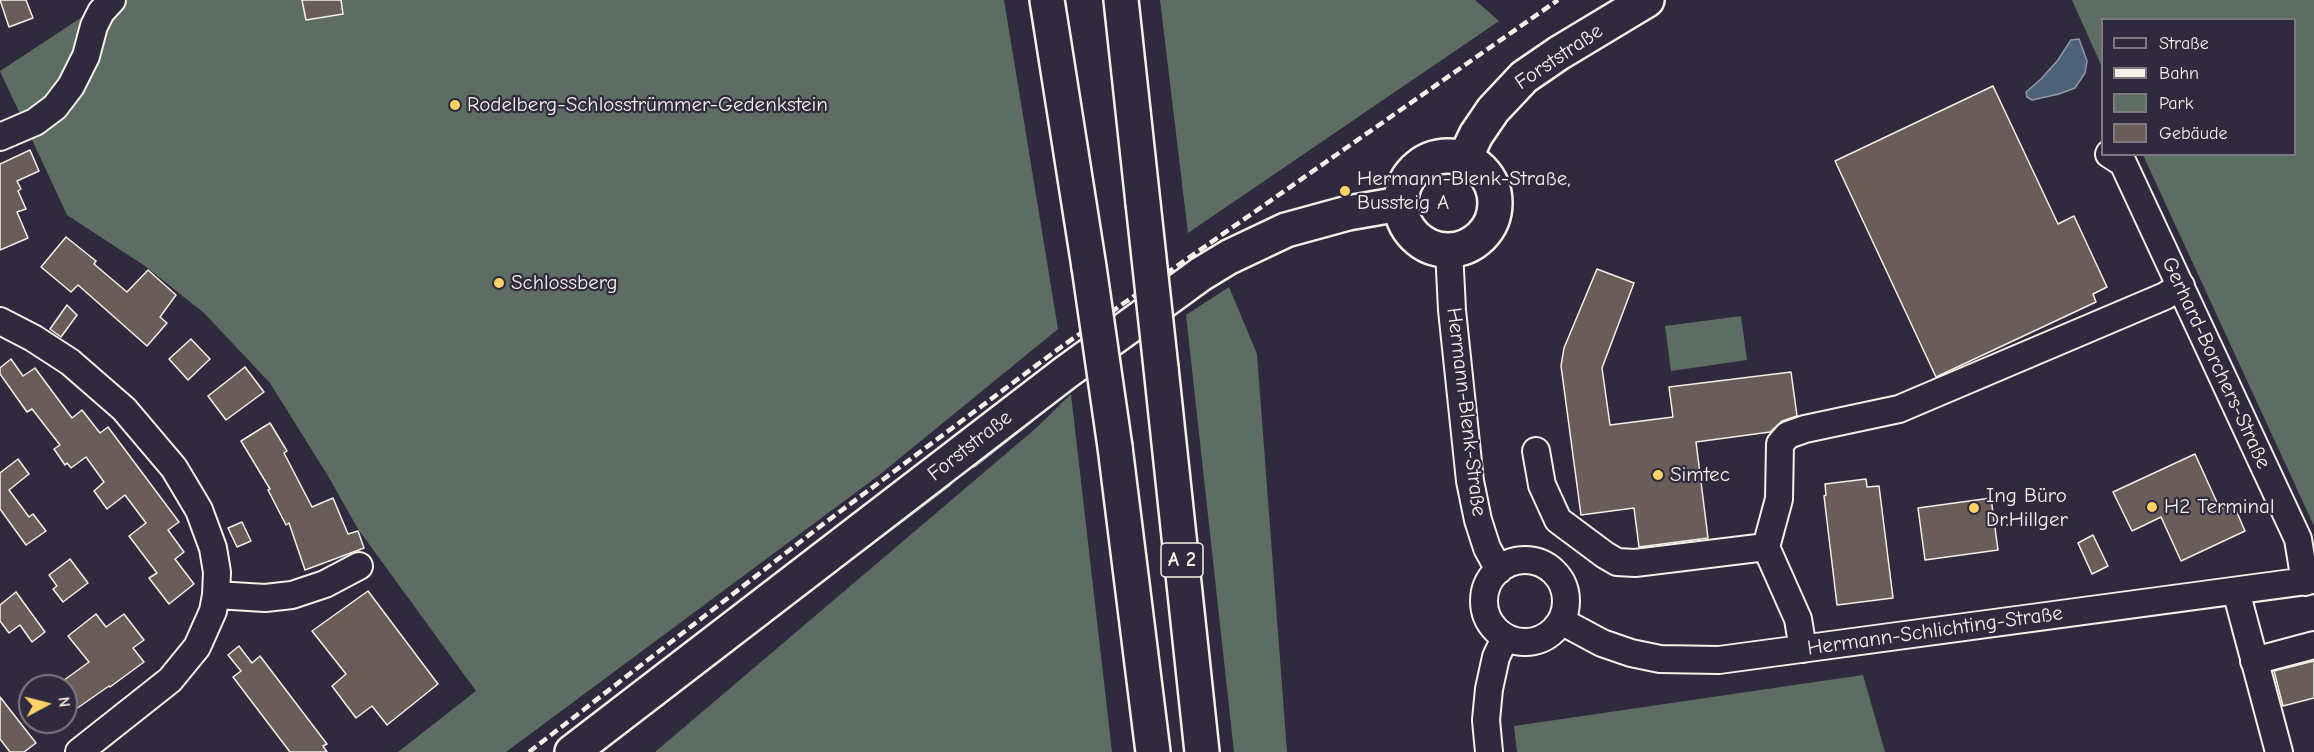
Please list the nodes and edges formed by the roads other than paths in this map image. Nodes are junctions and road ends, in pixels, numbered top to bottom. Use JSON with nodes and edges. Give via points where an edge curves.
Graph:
{"nodes":[{"id":1,"x":112,"y":0,"type":"edge"},
{"id":2,"x":1047,"y":0,"type":"edge"},
{"id":3,"x":1121,"y":0,"type":"edge"},
{"id":4,"x":1647,"y":0,"type":"edge"},
{"id":5,"x":0,"y":137,"type":"edge"},
{"id":6,"x":2112,"y":156,"type":"edge"},
{"id":7,"x":1465,"y":158,"type":"junction"},
{"id":8,"x":1400,"y":204,"type":"junction"},
{"id":9,"x":1449,"y":250,"type":"junction"},
{"id":10,"x":2181,"y":286,"type":"junction"},
{"id":11,"x":0,"y":321,"type":"edge"},
{"id":12,"x":1536,"y":451,"type":"dead end"},
{"id":13,"x":1766,"y":547,"type":"junction"},
{"id":14,"x":359,"y":566,"type":"dead end"},
{"id":15,"x":1498,"y":570,"type":"junction"},
{"id":16,"x":2310,"y":581,"type":"edge"},
{"id":17,"x":2236,"y":591,"type":"junction"},
{"id":18,"x":216,"y":595,"type":"junction"},
{"id":19,"x":1561,"y":621,"type":"junction"},
{"id":20,"x":1505,"y":638,"type":"junction"},
{"id":21,"x":2314,"y":645,"type":"edge"},
{"id":22,"x":1803,"y":649,"type":"junction"},
{"id":23,"x":2254,"y":661,"type":"junction"},
{"id":24,"x":79,"y":752,"type":"edge"},
{"id":25,"x":573,"y":752,"type":"edge"},
{"id":26,"x":1153,"y":752,"type":"edge"},
{"id":27,"x":1202,"y":752,"type":"edge"},
{"id":28,"x":1490,"y":752,"type":"edge"},
{"id":29,"x":2279,"y":752,"type":"edge"}],
"edges":[{"from":1,"to":5,"type":"street","via":[[94,26],[86,56],[71,86],[55,107],[35,122]]},
{"from":2,"to":26,"type":"main road","number":"A 2","bridge":true,"via":[[1116,447]]},
{"from":3,"to":27,"type":"main road","number":"A 2","bridge":true},
{"from":4,"to":7,"type":"main road","name":"Forststraße","via":[[1524,77],[1493,110]]},
{"from":6,"to":10,"type":"street","name":"Gerhard-Borchers-Straße","via":[[2123,163]]},
{"from":7,"to":8,"type":"main road","via":[[1442,155],[1420,164],[1405,182]]},
{"from":7,"to":9,"type":"main road","via":[[1484,172],[1495,205],[1481,237],[1461,249]]},
{"from":8,"to":9,"type":"main road","via":[[1412,234],[1428,246]]},
{"from":8,"to":25,"type":"main road","name":"Forststraße","via":[[1286,230],[1201,274],[1065,373]]},
{"from":9,"to":15,"type":"street","name":"Hermann-Blenk-Straße","via":[[1470,481],[1478,520]]},
{"from":10,"to":13,"type":"street","via":[[1899,409],[1788,435],[1780,444],[1779,500]]},
{"from":10,"to":16,"type":"street","name":"Gerhard-Borchers-Straße","via":[[2298,539]]},
{"from":11,"to":18,"type":"street","via":[[40,342],[89,378],[124,409],[163,454],[188,489],[207,530],[217,572]]},
{"from":12,"to":13,"type":"street","via":[[1542,485],[1558,520],[1617,562]]},
{"from":13,"to":22,"type":"street","via":[[1798,619]]},
{"from":14,"to":18,"type":"street","via":[[325,584],[292,595]]},
{"from":15,"to":19,"type":"street","via":[[1517,561],[1547,566],[1565,591]]},
{"from":15,"to":20,"type":"street","via":[[1487,586],[1484,605],[1491,624]]},
{"from":16,"to":17,"type":"street","name":"Hermann-Schlichting-Straße"},
{"from":17,"to":22,"type":"street","name":"Hermann-Schlichting-Straße"},
{"from":17,"to":23,"type":"street"},
{"from":18,"to":24,"type":"street","via":[[197,647],[170,680]]},
{"from":19,"to":20,"type":"street","via":[[1541,639],[1523,643]]},
{"from":19,"to":22,"type":"street","name":"Hermann-Schlichting-Straße","via":[[1602,643],[1660,658],[1719,660]]},
{"from":20,"to":28,"type":"street","via":[[1489,689],[1486,720]]},
{"from":21,"to":23,"type":"street"},
{"from":23,"to":29,"type":"street"}]}
